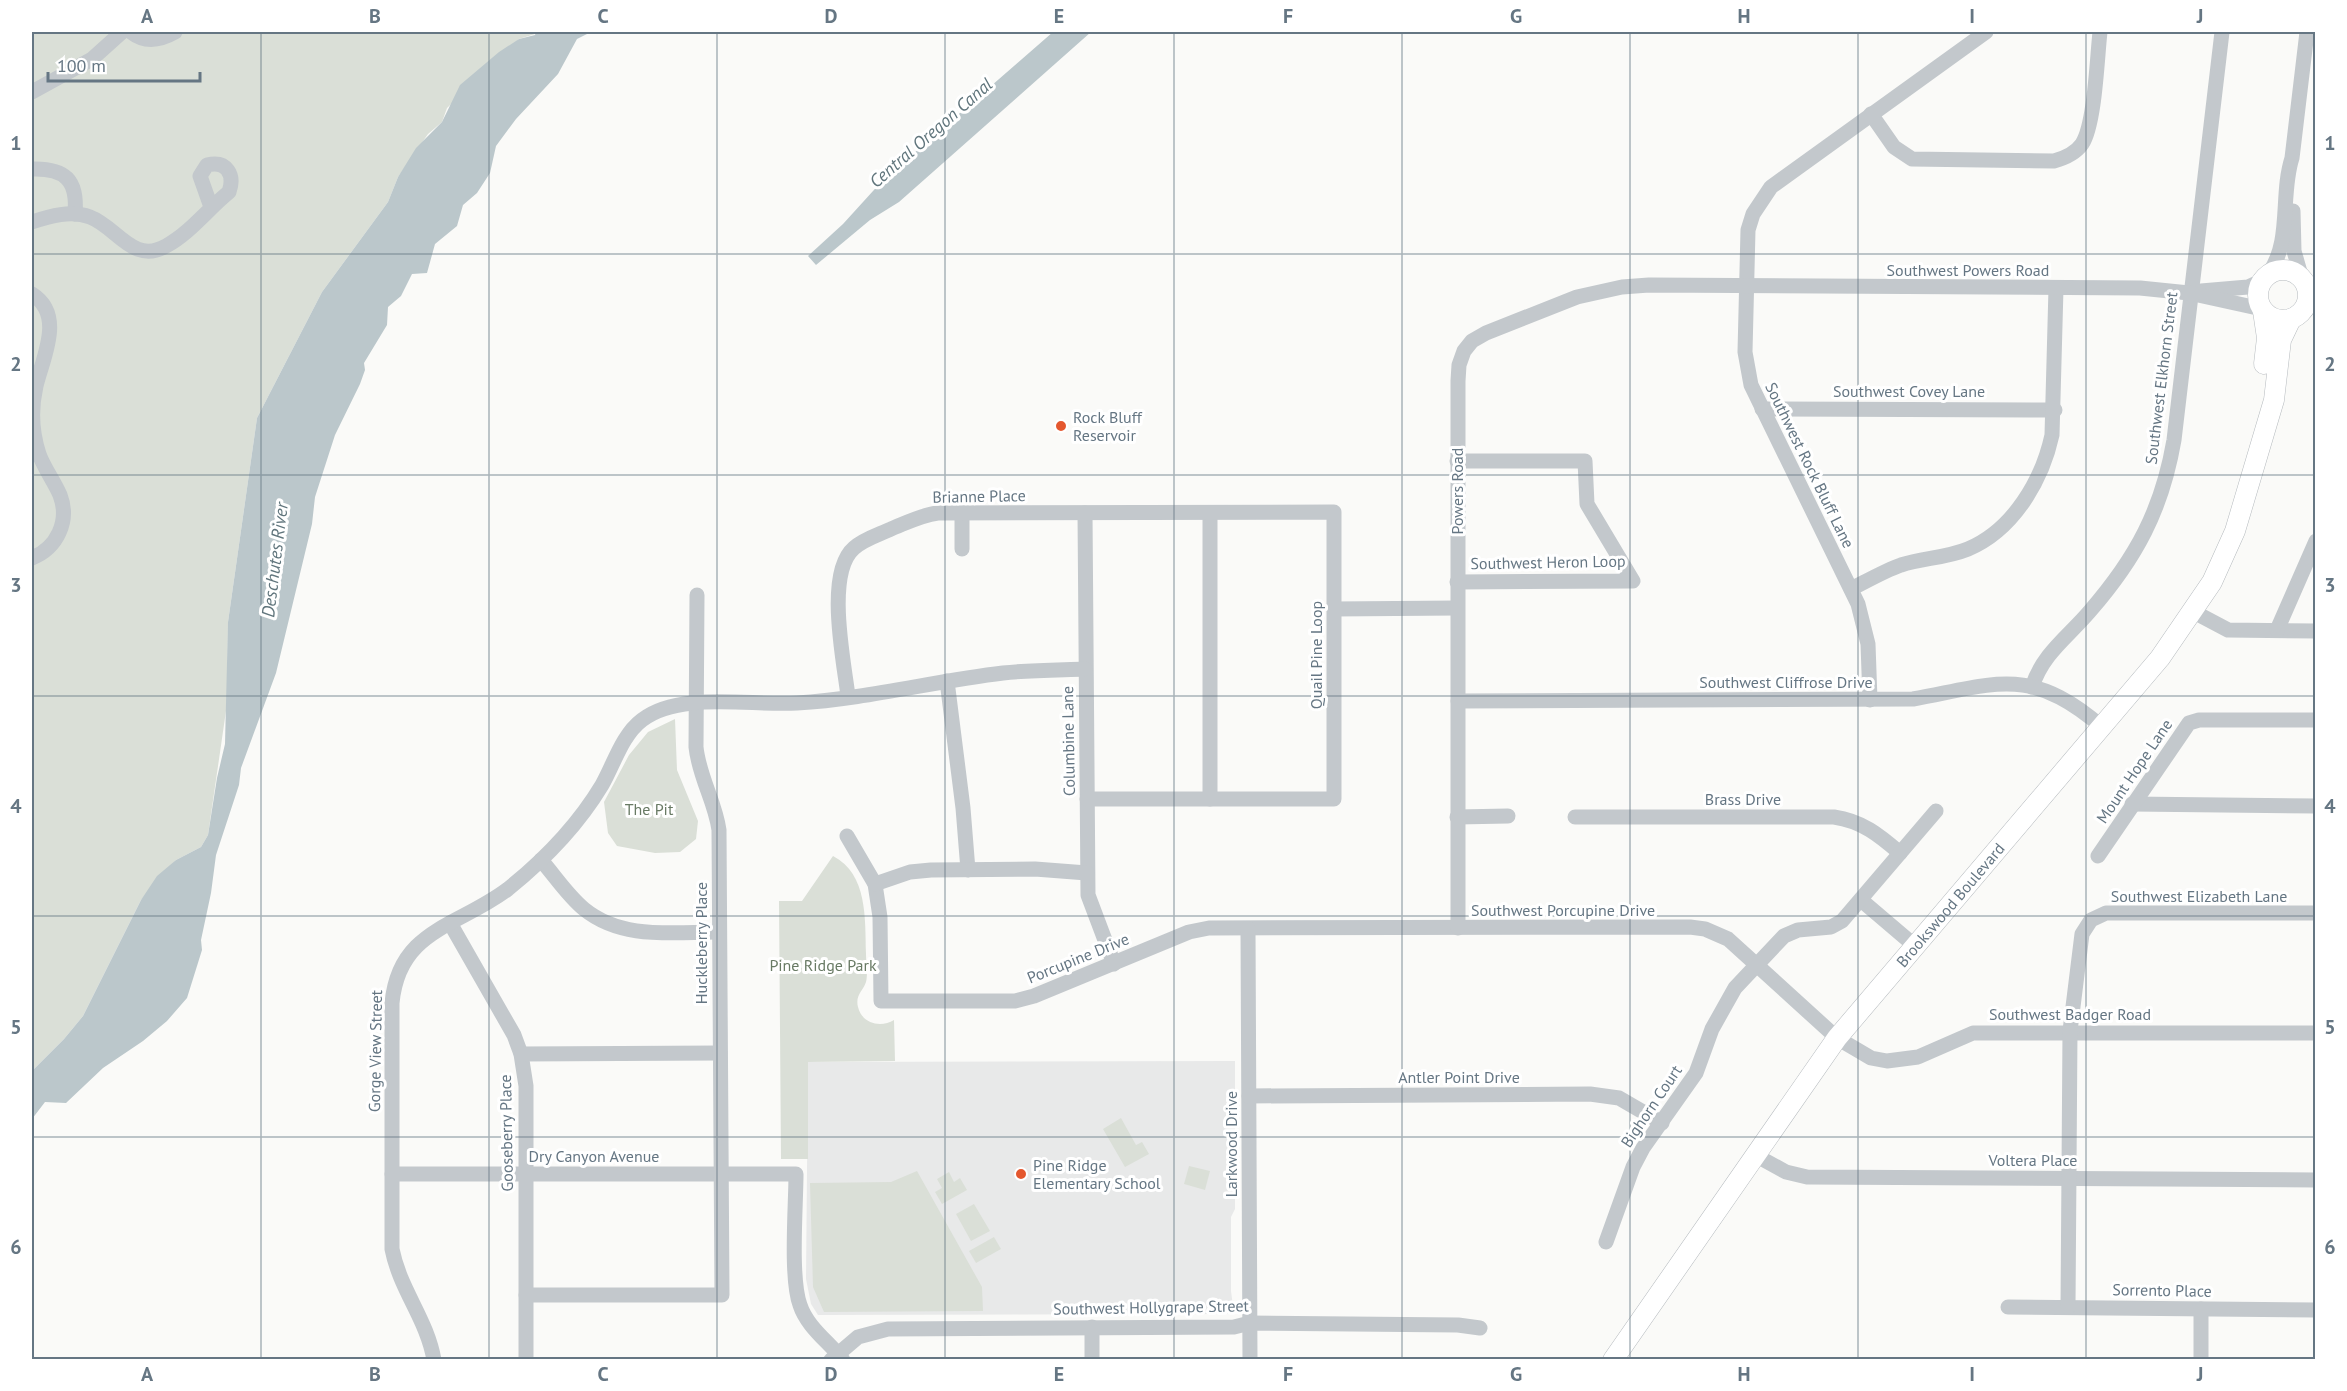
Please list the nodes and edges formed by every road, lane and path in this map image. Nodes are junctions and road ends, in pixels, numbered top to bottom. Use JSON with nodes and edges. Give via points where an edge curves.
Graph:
{"nodes":[{"id":1,"x":122,"y":32,"type":"edge"},
{"id":2,"x":131,"y":32,"type":"edge"},
{"id":3,"x":175,"y":32,"type":"edge"},
{"id":4,"x":1986,"y":32,"type":"edge"},
{"id":5,"x":2100,"y":32,"type":"edge"},
{"id":6,"x":2222,"y":32,"type":"edge"},
{"id":7,"x":2307,"y":32,"type":"edge"},
{"id":8,"x":32,"y":92,"type":"edge"},
{"id":9,"x":1871,"y":114,"type":"junction"},
{"id":10,"x":2292,"y":158,"type":"junction"},
{"id":11,"x":32,"y":169,"type":"edge"},
{"id":12,"x":211,"y":207,"type":"dead end"},
{"id":13,"x":75,"y":214,"type":"junction"},
{"id":14,"x":32,"y":222,"type":"edge"},
{"id":15,"x":2265,"y":277,"type":"junction"},
{"id":16,"x":2307,"y":282,"type":"edge"},
{"id":17,"x":1745,"y":286,"type":"junction"},
{"id":18,"x":2056,"y":288,"type":"junction"},
{"id":19,"x":2189,"y":293,"type":"junction"},
{"id":20,"x":32,"y":294,"type":"edge"},
{"id":21,"x":2262,"y":310,"type":"junction"},
{"id":22,"x":2302,"y":313,"type":"edge"},
{"id":23,"x":1762,"y":409,"type":"junction"},
{"id":24,"x":2055,"y":410,"type":"junction"},
{"id":25,"x":2261,"y":439,"type":"junction"},
{"id":26,"x":1457,"y":461,"type":"junction"},
{"id":27,"x":962,"y":513,"type":"junction"},
{"id":28,"x":1085,"y":513,"type":"junction"},
{"id":29,"x":1210,"y":513,"type":"junction"},
{"id":30,"x":2316,"y":541,"type":"edge"},
{"id":31,"x":962,"y":549,"type":"dead end"},
{"id":32,"x":32,"y":558,"type":"edge"},
{"id":33,"x":1457,"y":582,"type":"junction"},
{"id":34,"x":1851,"y":589,"type":"junction"},
{"id":35,"x":697,"y":595,"type":"dead end"},
{"id":36,"x":1457,"y":608,"type":"junction"},
{"id":37,"x":1334,"y":609,"type":"junction"},
{"id":38,"x":2194,"y":612,"type":"junction"},
{"id":39,"x":2277,"y":630,"type":"junction"},
{"id":40,"x":2316,"y":631,"type":"edge"},
{"id":41,"x":1085,"y":669,"type":"junction"},
{"id":42,"x":947,"y":681,"type":"junction"},
{"id":43,"x":2032,"y":687,"type":"junction"},
{"id":44,"x":848,"y":696,"type":"junction"},
{"id":45,"x":1870,"y":700,"type":"junction"},
{"id":46,"x":1458,"y":701,"type":"junction"},
{"id":47,"x":695,"y":704,"type":"junction"},
{"id":48,"x":2316,"y":720,"type":"edge"},
{"id":49,"x":2102,"y":727,"type":"junction"},
{"id":50,"x":1087,"y":799,"type":"junction"},
{"id":51,"x":1210,"y":799,"type":"junction"},
{"id":52,"x":2133,"y":804,"type":"junction"},
{"id":53,"x":2316,"y":806,"type":"edge"},
{"id":54,"x":1936,"y":811,"type":"dead end"},
{"id":55,"x":1508,"y":816,"type":"dead end"},
{"id":56,"x":1457,"y":817,"type":"junction"},
{"id":57,"x":1575,"y":817,"type":"dead end"},
{"id":58,"x":847,"y":836,"type":"dead end"},
{"id":59,"x":1900,"y":853,"type":"junction"},
{"id":60,"x":2098,"y":856,"type":"dead end"},
{"id":61,"x":541,"y":860,"type":"junction"},
{"id":62,"x":968,"y":870,"type":"junction"},
{"id":63,"x":1087,"y":873,"type":"junction"},
{"id":64,"x":875,"y":884,"type":"junction"},
{"id":65,"x":1861,"y":900,"type":"junction"},
{"id":66,"x":2316,"y":913,"type":"edge"},
{"id":67,"x":450,"y":923,"type":"junction"},
{"id":68,"x":1458,"y":928,"type":"junction"},
{"id":69,"x":1248,"y":929,"type":"junction"},
{"id":70,"x":718,"y":932,"type":"junction"},
{"id":71,"x":1915,"y":945,"type":"junction"},
{"id":72,"x":1114,"y":964,"type":"junction"},
{"id":73,"x":1756,"y":964,"type":"junction"},
{"id":74,"x":2070,"y":1031,"type":"junction"},
{"id":75,"x":2316,"y":1033,"type":"edge"},
{"id":76,"x":1837,"y":1038,"type":"junction"},
{"id":77,"x":720,"y":1053,"type":"junction"},
{"id":78,"x":520,"y":1054,"type":"junction"},
{"id":79,"x":1249,"y":1096,"type":"junction"},
{"id":80,"x":1662,"y":1123,"type":"junction"},
{"id":81,"x":1755,"y":1155,"type":"junction"},
{"id":82,"x":392,"y":1174,"type":"junction"},
{"id":83,"x":525,"y":1174,"type":"junction"},
{"id":84,"x":720,"y":1174,"type":"junction"},
{"id":85,"x":2069,"y":1178,"type":"junction"},
{"id":86,"x":2316,"y":1180,"type":"edge"},
{"id":87,"x":1606,"y":1242,"type":"dead end"},
{"id":88,"x":526,"y":1295,"type":"junction"},
{"id":89,"x":2008,"y":1307,"type":"dead end"},
{"id":90,"x":2068,"y":1307,"type":"junction"},
{"id":91,"x":2201,"y":1309,"type":"junction"},
{"id":92,"x":2316,"y":1310,"type":"edge"},
{"id":93,"x":1250,"y":1323,"type":"junction"},
{"id":94,"x":1092,"y":1328,"type":"junction"},
{"id":95,"x":1480,"y":1328,"type":"dead end"},
{"id":96,"x":838,"y":1358,"type":"edge"},
{"id":97,"x":434,"y":1359,"type":"edge"},
{"id":98,"x":526,"y":1359,"type":"edge"},
{"id":99,"x":1092,"y":1359,"type":"edge"},
{"id":100,"x":1250,"y":1359,"type":"edge"},
{"id":101,"x":1613,"y":1359,"type":"edge"},
{"id":102,"x":2201,"y":1359,"type":"edge"}],
"edges":[{"from":1,"to":8,"type":"street","via":[[92,59]]},
{"from":2,"to":3,"type":"street","via":[[151,40]]},
{"from":4,"to":9,"type":"street","name":"Southwest Rock Bluff Lane"},
{"from":5,"to":9,"type":"street","via":[[2086,135],[2075,152],[2065,158],[1912,159],[1894,147]]},
{"from":6,"to":19,"type":"street","name":"Southwest Elkhorn Street"},
{"from":7,"to":10,"type":"street"},
{"from":9,"to":17,"type":"street","name":"Southwest Rock Bluff Lane","via":[[1786,175],[1761,200],[1748,230]]},
{"from":10,"to":15,"type":"street","via":[[2286,177],[2280,250]]},
{"from":10,"to":16,"type":"street","via":[[2294,252]]},
{"from":11,"to":13,"type":"street","via":[[50,168],[68,179],[75,191]]},
{"from":12,"to":13,"type":"street","via":[[181,237],[150,251],[140,251],[99,221]]},
{"from":13,"to":14,"type":"street"},
{"from":15,"to":16,"type":"main road","via":[[2283,269],[2297,273]]},
{"from":15,"to":19,"type":"street","via":[[2248,287]]},
{"from":15,"to":21,"type":"main road","via":[[2257,296]]},
{"from":16,"to":22,"type":"main road","via":[[2308,300]]},
{"from":17,"to":18,"type":"street","name":"Southwest Powers Road"},
{"from":17,"to":23,"type":"street","name":"Southwest Rock Bluff Lane","via":[[1747,368]]},
{"from":17,"to":26,"type":"street","name":"Powers Road","via":[[1649,285],[1598,291],[1472,341],[1459,365]]},
{"from":18,"to":19,"type":"street","name":"Southwest Powers Road","via":[[2140,288]]},
{"from":18,"to":24,"type":"street"},
{"from":19,"to":21,"type":"street"},
{"from":19,"to":43,"type":"street","name":"Southwest Elkhorn Street","via":[[2171,456],[2149,526],[2129,563],[2044,660]]},
{"from":20,"to":32,"type":"street","via":[[47,310],[49,321],[49,345],[35,388],[33,424],[39,455],[60,496],[63,511],[58,536],[45,551]]},
{"from":21,"to":22,"type":"main road","via":[[2275,319]]},
{"from":21,"to":25,"type":"main road","name":"Brookswood Boulevard","via":[[2267,338]]},
{"from":22,"to":25,"type":"main road","name":"Brookswood Boulevard","via":[[2281,340],[2274,400]]},
{"from":23,"to":24,"type":"street","name":"Southwest Covey Lane"},
{"from":23,"to":34,"type":"street","name":"Southwest Rock Bluff Lane"},
{"from":24,"to":34,"type":"street","via":[[2048,456],[2004,525],[1970,549],[1898,566]]},
{"from":25,"to":38,"type":"main road","name":"Brookswood Boulevard","via":[[2235,531]]},
{"from":26,"to":33,"type":"street","name":"Powers Road"},
{"from":26,"to":33,"type":"street","name":"Southwest Heron Loop","via":[[1585,460],[1587,504],[1634,581]]},
{"from":27,"to":28,"type":"street","name":"Brianne Place"},
{"from":27,"to":31,"type":"street"},
{"from":27,"to":44,"type":"street","name":"Brianne Place","via":[[921,516],[868,539],[846,558],[840,584],[839,625]]},
{"from":28,"to":29,"type":"street","name":"Quail Pine Loop"},
{"from":28,"to":41,"type":"street","name":"Columbine Lane"},
{"from":29,"to":37,"type":"street","name":"Quail Pine Loop","via":[[1334,513]]},
{"from":29,"to":51,"type":"street"},
{"from":30,"to":39,"type":"street"},
{"from":33,"to":36,"type":"street","name":"Powers Road"},
{"from":34,"to":45,"type":"street","name":"Southwest Rock Bluff Lane","via":[[1868,644]]},
{"from":35,"to":47,"type":"street","name":"Huckleberry Place"},
{"from":36,"to":37,"type":"street"},
{"from":36,"to":46,"type":"street","name":"Powers Road"},
{"from":37,"to":51,"type":"street","name":"Quail Pine Loop","via":[[1334,799]]},
{"from":38,"to":39,"type":"street","via":[[2228,630]]},
{"from":38,"to":49,"type":"main road","name":"Brookswood Boulevard"},
{"from":39,"to":40,"type":"street"},
{"from":41,"to":42,"type":"street","name":"Gorge View Street","via":[[1005,672]]},
{"from":41,"to":50,"type":"street","name":"Columbine Lane"},
{"from":42,"to":44,"type":"street","name":"Gorge View Street"},
{"from":42,"to":62,"type":"street"},
{"from":43,"to":45,"type":"street","name":"Southwest Cliffrose Drive","via":[[1990,684],[1913,699]]},
{"from":43,"to":49,"type":"street","name":"Southwest Cliffrose Drive","via":[[2069,701]]},
{"from":44,"to":47,"type":"street","name":"Gorge View Street","via":[[797,703]]},
{"from":45,"to":46,"type":"street","name":"Southwest Cliffrose Drive"},
{"from":46,"to":56,"type":"street","name":"Powers Road"},
{"from":47,"to":61,"type":"street","name":"Gorge View Street","via":[[663,707],[640,721],[577,821]]},
{"from":47,"to":70,"type":"street","name":"Huckleberry Place","via":[[697,764],[713,800],[719,830]]},
{"from":48,"to":52,"type":"street","name":"Mount Hope Lane","via":[[2191,722]]},
{"from":49,"to":71,"type":"main road","name":"Brookswood Boulevard"},
{"from":50,"to":51,"type":"street","name":"Quail Pine Loop"},
{"from":50,"to":63,"type":"street","name":"Columbine Lane"},
{"from":52,"to":53,"type":"street"},
{"from":52,"to":60,"type":"street","name":"Mount Hope Lane"},
{"from":54,"to":59,"type":"street","name":"Bighorn Court"},
{"from":55,"to":56,"type":"street"},
{"from":56,"to":68,"type":"street","name":"Powers Road"},
{"from":57,"to":59,"type":"street","name":"Brass Drive","via":[[1834,817],[1867,827]]},
{"from":58,"to":64,"type":"street"},
{"from":59,"to":65,"type":"street","name":"Bighorn Court"},
{"from":61,"to":67,"type":"street","name":"Gorge View Street","via":[[500,894]]},
{"from":61,"to":70,"type":"street","via":[[582,908],[618,928],[639,933]]},
{"from":62,"to":63,"type":"street"},
{"from":62,"to":64,"type":"street","via":[[910,872]]},
{"from":63,"to":72,"type":"street","name":"Columbine Lane","via":[[1091,910]]},
{"from":64,"to":72,"type":"street","name":"Porcupine Drive","via":[[880,917],[881,1001],[1015,1001]]},
{"from":65,"to":71,"type":"street"},
{"from":65,"to":73,"type":"street","name":"Bighorn Court","via":[[1837,925],[1798,930],[1784,936]]},
{"from":66,"to":74,"type":"street","name":"Southwest Elizabeth Lane","via":[[2106,913],[2091,920],[2082,934]]},
{"from":67,"to":78,"type":"street","name":"Gooseberry Place","via":[[514,1035]]},
{"from":67,"to":82,"type":"street","name":"Gorge View Street","via":[[411,949],[393,986]]},
{"from":68,"to":69,"type":"street","name":"Southwest Porcupine Drive"},
{"from":68,"to":73,"type":"street","name":"Southwest Porcupine Drive","via":[[1706,929],[1728,939]]},
{"from":69,"to":72,"type":"street","name":"Porcupine Drive","via":[[1189,932]]},
{"from":69,"to":79,"type":"street","name":"Larkwood Drive"},
{"from":70,"to":77,"type":"street","name":"Huckleberry Place"},
{"from":71,"to":76,"type":"main road","name":"Brookswood Boulevard"},
{"from":73,"to":76,"type":"street","name":"Southwest Porcupine Drive"},
{"from":73,"to":80,"type":"street","name":"Bighorn Court","via":[[1721,1009],[1696,1073]]},
{"from":74,"to":75,"type":"street","name":"Southwest Badger Road"},
{"from":74,"to":76,"type":"street","name":"Southwest Badger Road","via":[[1973,1033],[1901,1061],[1871,1058]]},
{"from":74,"to":85,"type":"street","name":"Southwest Elizabeth Lane"},
{"from":76,"to":81,"type":"main road","name":"Brookswood Boulevard"},
{"from":77,"to":78,"type":"street"},
{"from":77,"to":84,"type":"street","name":"Huckleberry Place"},
{"from":78,"to":83,"type":"street","name":"Gooseberry Place","via":[[525,1086]]},
{"from":79,"to":80,"type":"street","name":"Antler Point Drive","via":[[1590,1094],[1619,1098]]},
{"from":79,"to":93,"type":"street","name":"Larkwood Drive"},
{"from":80,"to":87,"type":"street","name":"Bighorn Court","via":[[1633,1167]]},
{"from":81,"to":85,"type":"street","name":"Voltera Place","via":[[1786,1172],[1808,1177]]},
{"from":81,"to":101,"type":"main road","name":"Brookswood Boulevard"},
{"from":82,"to":83,"type":"street","name":"Dry Canyon Avenue"},
{"from":82,"to":97,"type":"street","name":"Gorge View Street","via":[[392,1249],[397,1273],[422,1322]]},
{"from":83,"to":84,"type":"street","name":"Dry Canyon Avenue"},
{"from":83,"to":88,"type":"street","name":"Gooseberry Place"},
{"from":84,"to":88,"type":"street","name":"Huckleberry Place","via":[[723,1296]]},
{"from":84,"to":96,"type":"street","name":"Dry Canyon Avenue","via":[[796,1174],[796,1285],[800,1305]]},
{"from":85,"to":86,"type":"street","name":"Voltera Place"},
{"from":85,"to":90,"type":"street","name":"Southwest Elizabeth Lane"},
{"from":88,"to":98,"type":"street","name":"Gooseberry Place"},
{"from":89,"to":90,"type":"street","name":"Sorrento Place"},
{"from":90,"to":91,"type":"street","name":"Sorrento Place"},
{"from":91,"to":92,"type":"street","name":"Sorrento Place"},
{"from":91,"to":102,"type":"street"},
{"from":93,"to":94,"type":"street","name":"Southwest Hollygrape Street","via":[[1234,1327]]},
{"from":93,"to":95,"type":"street","name":"Southwest Hollygrape Street"},
{"from":93,"to":100,"type":"street","name":"Larkwood Drive"},
{"from":94,"to":96,"type":"street","name":"Southwest Hollygrape Street","via":[[888,1329],[858,1337]]},
{"from":94,"to":99,"type":"street"}]}
